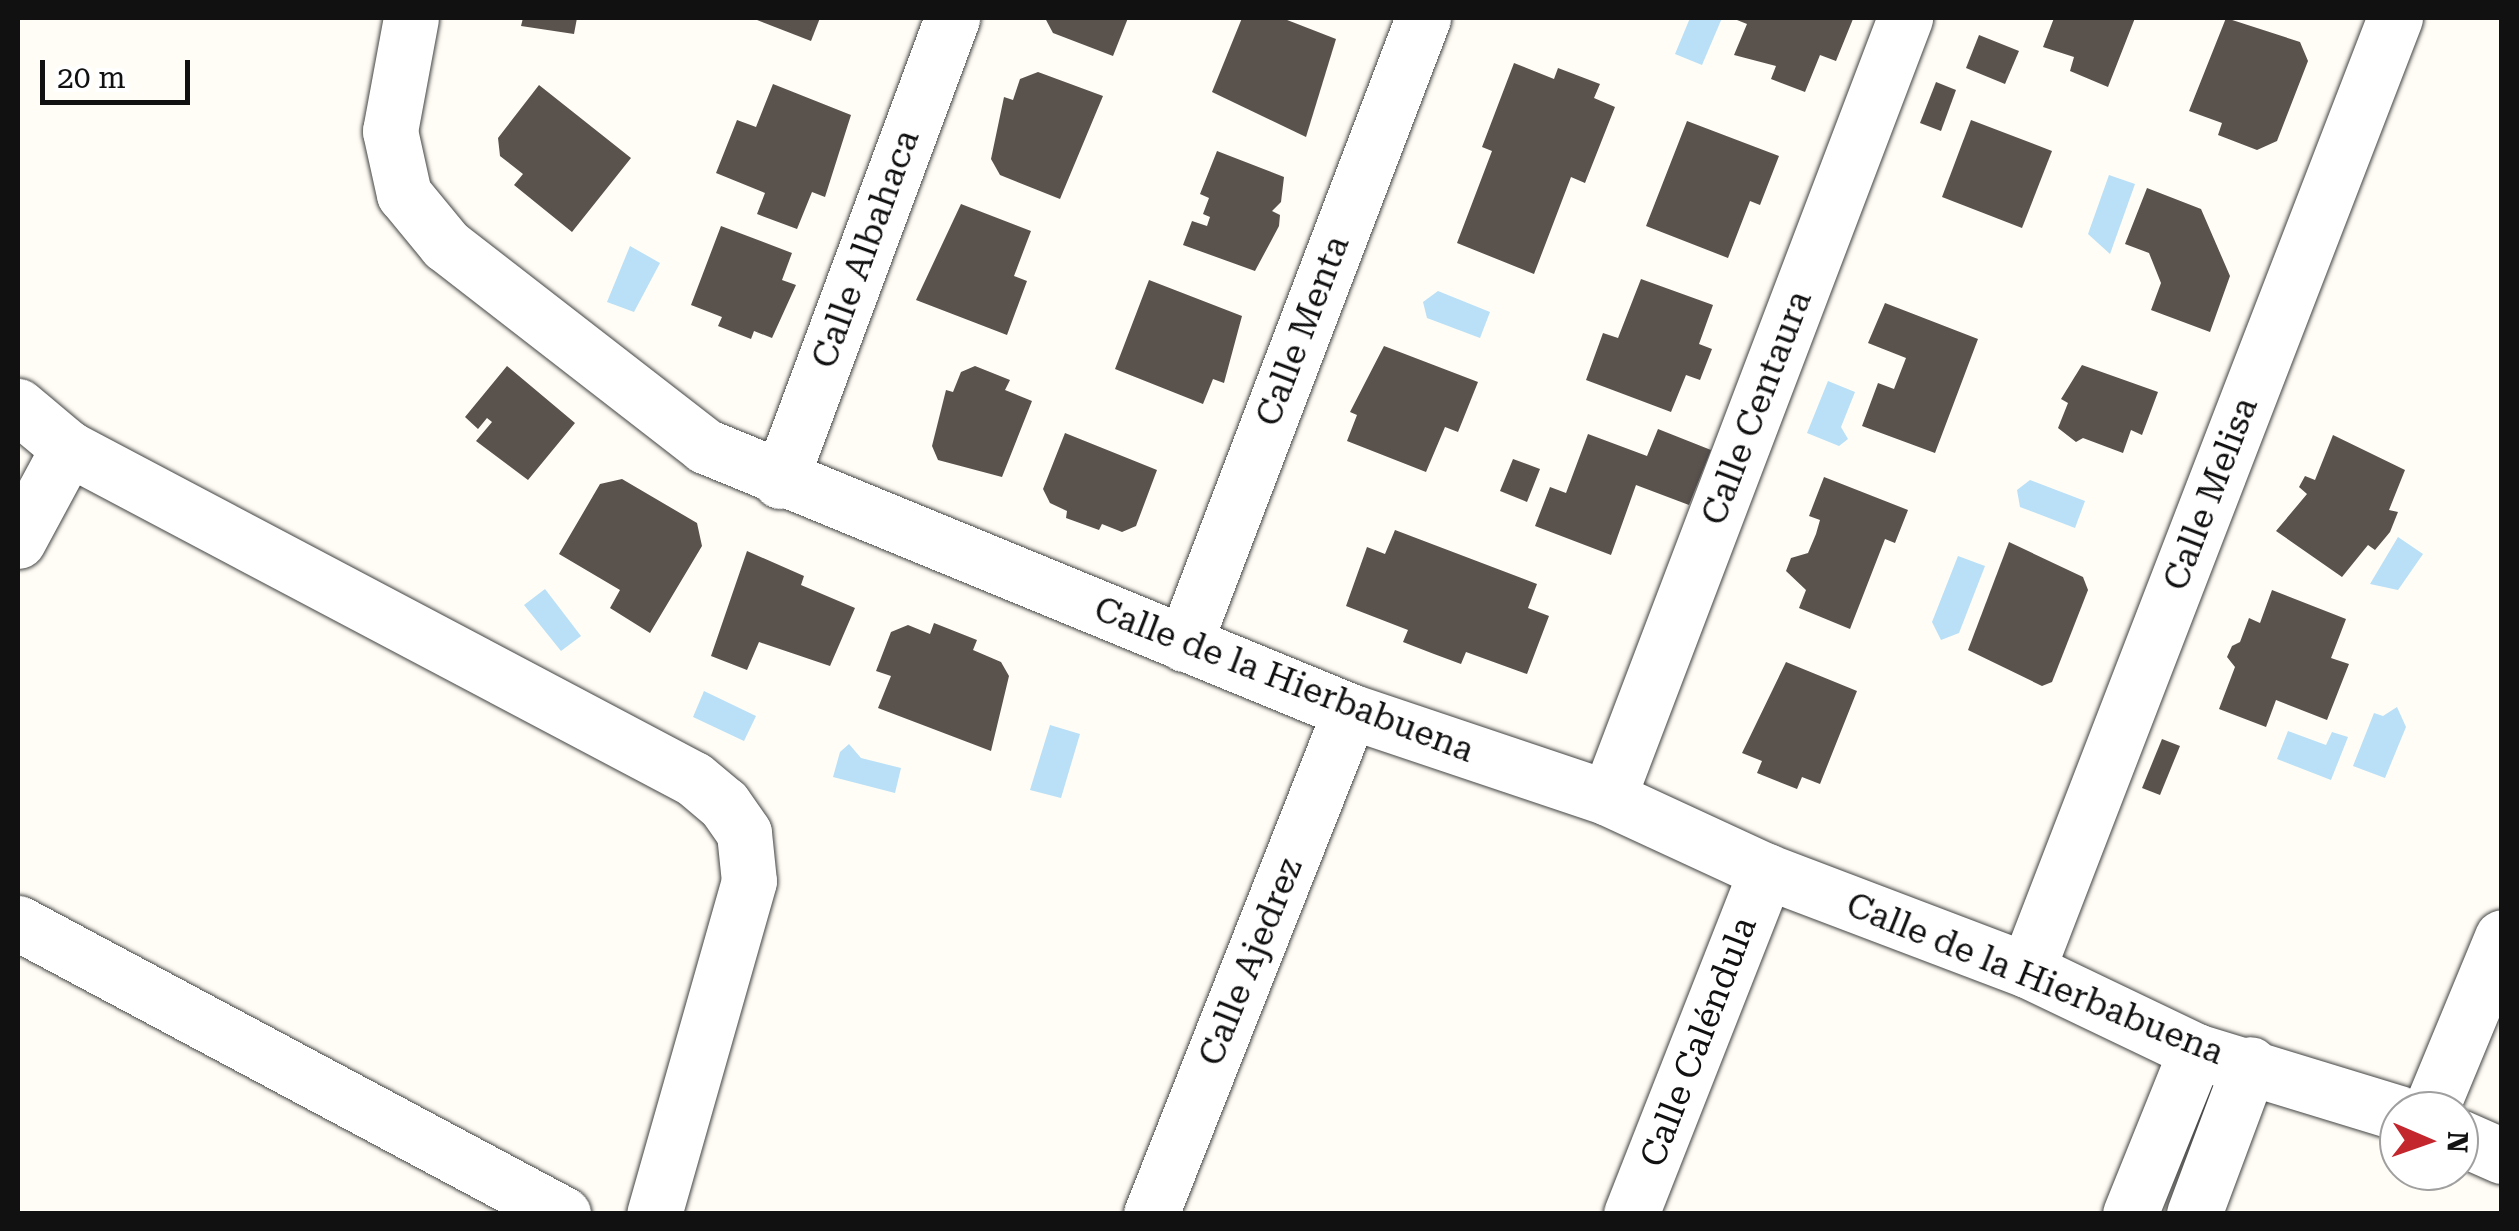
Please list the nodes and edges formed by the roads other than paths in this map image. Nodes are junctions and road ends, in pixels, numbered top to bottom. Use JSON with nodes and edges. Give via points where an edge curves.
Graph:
{"nodes":[{"id":1,"x":411,"y":18,"type":"edge"},
{"id":2,"x":952,"y":18,"type":"edge"},
{"id":3,"x":1423,"y":18,"type":"edge"},
{"id":4,"x":1906,"y":18,"type":"edge"},
{"id":5,"x":2395,"y":18,"type":"edge"},
{"id":6,"x":18,"y":406,"type":"edge"},
{"id":7,"x":68,"y":448,"type":"junction"},
{"id":8,"x":780,"y":481,"type":"junction"},
{"id":9,"x":18,"y":541,"type":"edge"},
{"id":10,"x":1184,"y":644,"type":"junction"},
{"id":11,"x":1350,"y":711,"type":"junction"},
{"id":12,"x":1608,"y":798,"type":"junction"},
{"id":13,"x":1766,"y":872,"type":"junction"},
{"id":14,"x":18,"y":923,"type":"edge"},
{"id":15,"x":2502,"y":937,"type":"edge"},
{"id":16,"x":2028,"y":970,"type":"junction"},
{"id":17,"x":2196,"y":1050,"type":"junction"},
{"id":18,"x":2250,"y":1064,"type":"junction"},
{"id":19,"x":2438,"y":1091,"type":"edge"},
{"id":20,"x":2379,"y":1106,"type":"edge"},
{"id":21,"x":2479,"y":1146,"type":"edge"},
{"id":22,"x":2502,"y":1156,"type":"edge"},
{"id":23,"x":563,"y":1214,"type":"edge"},
{"id":24,"x":654,"y":1214,"type":"edge"},
{"id":25,"x":1151,"y":1214,"type":"edge"},
{"id":26,"x":1631,"y":1214,"type":"edge"},
{"id":27,"x":2130,"y":1214,"type":"edge"},
{"id":28,"x":2194,"y":1214,"type":"edge"}],
"edges":[{"from":1,"to":8,"type":"street","name":"Calle de la Hierbabuena","via":[[390,132],[404,194],[446,245],[705,446]]},
{"from":2,"to":8,"type":"street","name":"Calle Albahaca"},
{"from":3,"to":10,"type":"street","name":"Calle Menta"},
{"from":4,"to":12,"type":"street","name":"Calle Centaura"},
{"from":5,"to":16,"type":"street","name":"Calle Melisa"},
{"from":6,"to":7,"type":"street"},
{"from":7,"to":9,"type":"street"},
{"from":7,"to":24,"type":"street","via":[[694,779],[724,804],[744,833],[749,881]]},
{"from":8,"to":10,"type":"street","name":"Calle de la Hierbabuena"},
{"from":10,"to":11,"type":"street","name":"Calle de la Hierbabuena"},
{"from":11,"to":12,"type":"street","name":"Calle de la Hierbabuena"},
{"from":11,"to":25,"type":"street","name":"Calle Ajedrez"},
{"from":12,"to":13,"type":"street","name":"Calle de la Hierbabuena"},
{"from":13,"to":16,"type":"street","name":"Calle de la Hierbabuena"},
{"from":13,"to":26,"type":"street","name":"Calle Caléndula"},
{"from":14,"to":23,"type":"street"},
{"from":15,"to":19,"type":"street"},
{"from":16,"to":17,"type":"street","name":"Calle de la Hierbabuena"},
{"from":17,"to":18,"type":"street","name":"Calle de la Hierbabuena"},
{"from":17,"to":27,"type":"street"},
{"from":18,"to":20,"type":"street","name":"Calle de la Hierbabuena"},
{"from":18,"to":28,"type":"street"},
{"from":21,"to":22,"type":"street"}]}
